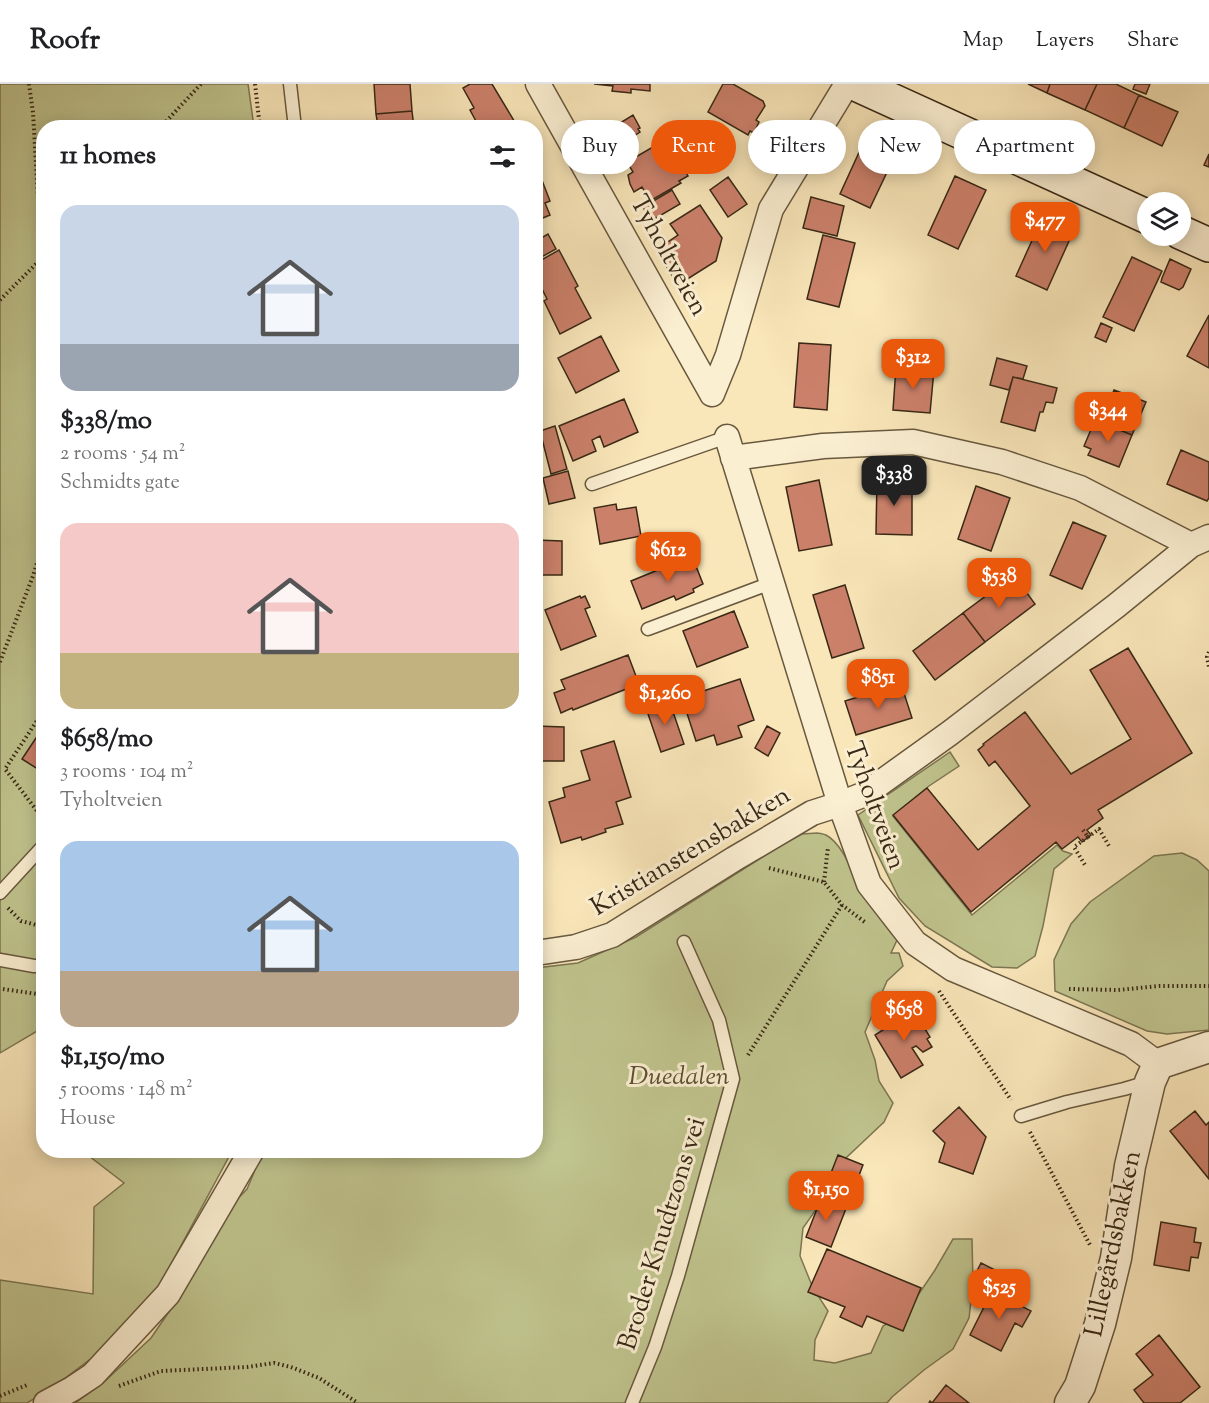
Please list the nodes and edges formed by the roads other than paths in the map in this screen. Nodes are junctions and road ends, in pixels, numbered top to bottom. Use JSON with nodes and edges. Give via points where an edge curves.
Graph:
{"nodes":[{"id":1,"x":290,"y":84,"type":"edge"},
{"id":2,"x":538,"y":84,"type":"edge"},
{"id":3,"x":847,"y":84,"type":"edge"},
{"id":4,"x":856,"y":84,"type":"edge"},
{"id":5,"x":295,"y":120,"type":"edge"},
{"id":6,"x":1137,"y":212,"type":"edge"},
{"id":7,"x":1191,"y":237,"type":"edge"},
{"id":8,"x":1209,"y":245,"type":"edge"},
{"id":9,"x":730,"y":447,"type":"junction"},
{"id":10,"x":592,"y":484,"type":"dead end"},
{"id":11,"x":1200,"y":541,"type":"edge"},
{"id":12,"x":771,"y":583,"type":"junction"},
{"id":13,"x":648,"y":629,"type":"dead end"},
{"id":14,"x":840,"y":804,"type":"junction"},
{"id":15,"x":36,"y":854,"type":"edge"},
{"id":16,"x":0,"y":893,"type":"edge"},
{"id":17,"x":684,"y":942,"type":"dead end"},
{"id":18,"x":543,"y":952,"type":"edge"},
{"id":19,"x":0,"y":960,"type":"edge"},
{"id":20,"x":36,"y":966,"type":"edge"},
{"id":21,"x":1209,"y":1047,"type":"edge"},
{"id":22,"x":1154,"y":1073,"type":"junction"},
{"id":23,"x":1021,"y":1116,"type":"road end"},
{"id":24,"x":247,"y":1158,"type":"edge"},
{"id":25,"x":1081,"y":1397,"type":"edge"},
{"id":26,"x":46,"y":1403,"type":"edge"},
{"id":27,"x":632,"y":1403,"type":"edge"}],
"edges":[{"from":1,"to":5,"type":"lane"},
{"from":2,"to":3,"type":"street","name":"Tyholtveien","via":[[711,394],[728,355],[771,209]]},
{"from":4,"to":6,"type":"main road"},
{"from":7,"to":8,"type":"main road"},
{"from":9,"to":10,"type":"lane"},
{"from":9,"to":11,"type":"street","via":[[913,442],[1002,462],[1080,488]]},
{"from":9,"to":12,"type":"street","name":"Tyholtveien"},
{"from":11,"to":14,"type":"street","name":"Kristianstensbakken","via":[[950,733],[865,794]]},
{"from":12,"to":13,"type":"lane"},
{"from":12,"to":14,"type":"street","name":"Tyholtveien"},
{"from":14,"to":18,"type":"street","name":"Kristianstensbakken","via":[[812,813],[612,935],[576,947]]},
{"from":14,"to":22,"type":"street","name":"Tyholtveien","via":[[869,884],[915,943],[953,969],[1131,1044]]},
{"from":15,"to":16,"type":"lane"},
{"from":17,"to":27,"type":"lane","name":"Broder Knudtzons vei","via":[[719,1020],[733,1079],[678,1276]]},
{"from":19,"to":20,"type":"lane"},
{"from":21,"to":22,"type":"street"},
{"from":22,"to":23,"type":"lane","via":[[1124,1089]]},
{"from":22,"to":25,"type":"street","name":"Lillegårdsbakken","via":[[1130,1166],[1116,1258]]},
{"from":24,"to":26,"type":"street","via":[[168,1294],[93,1375]]}]}
